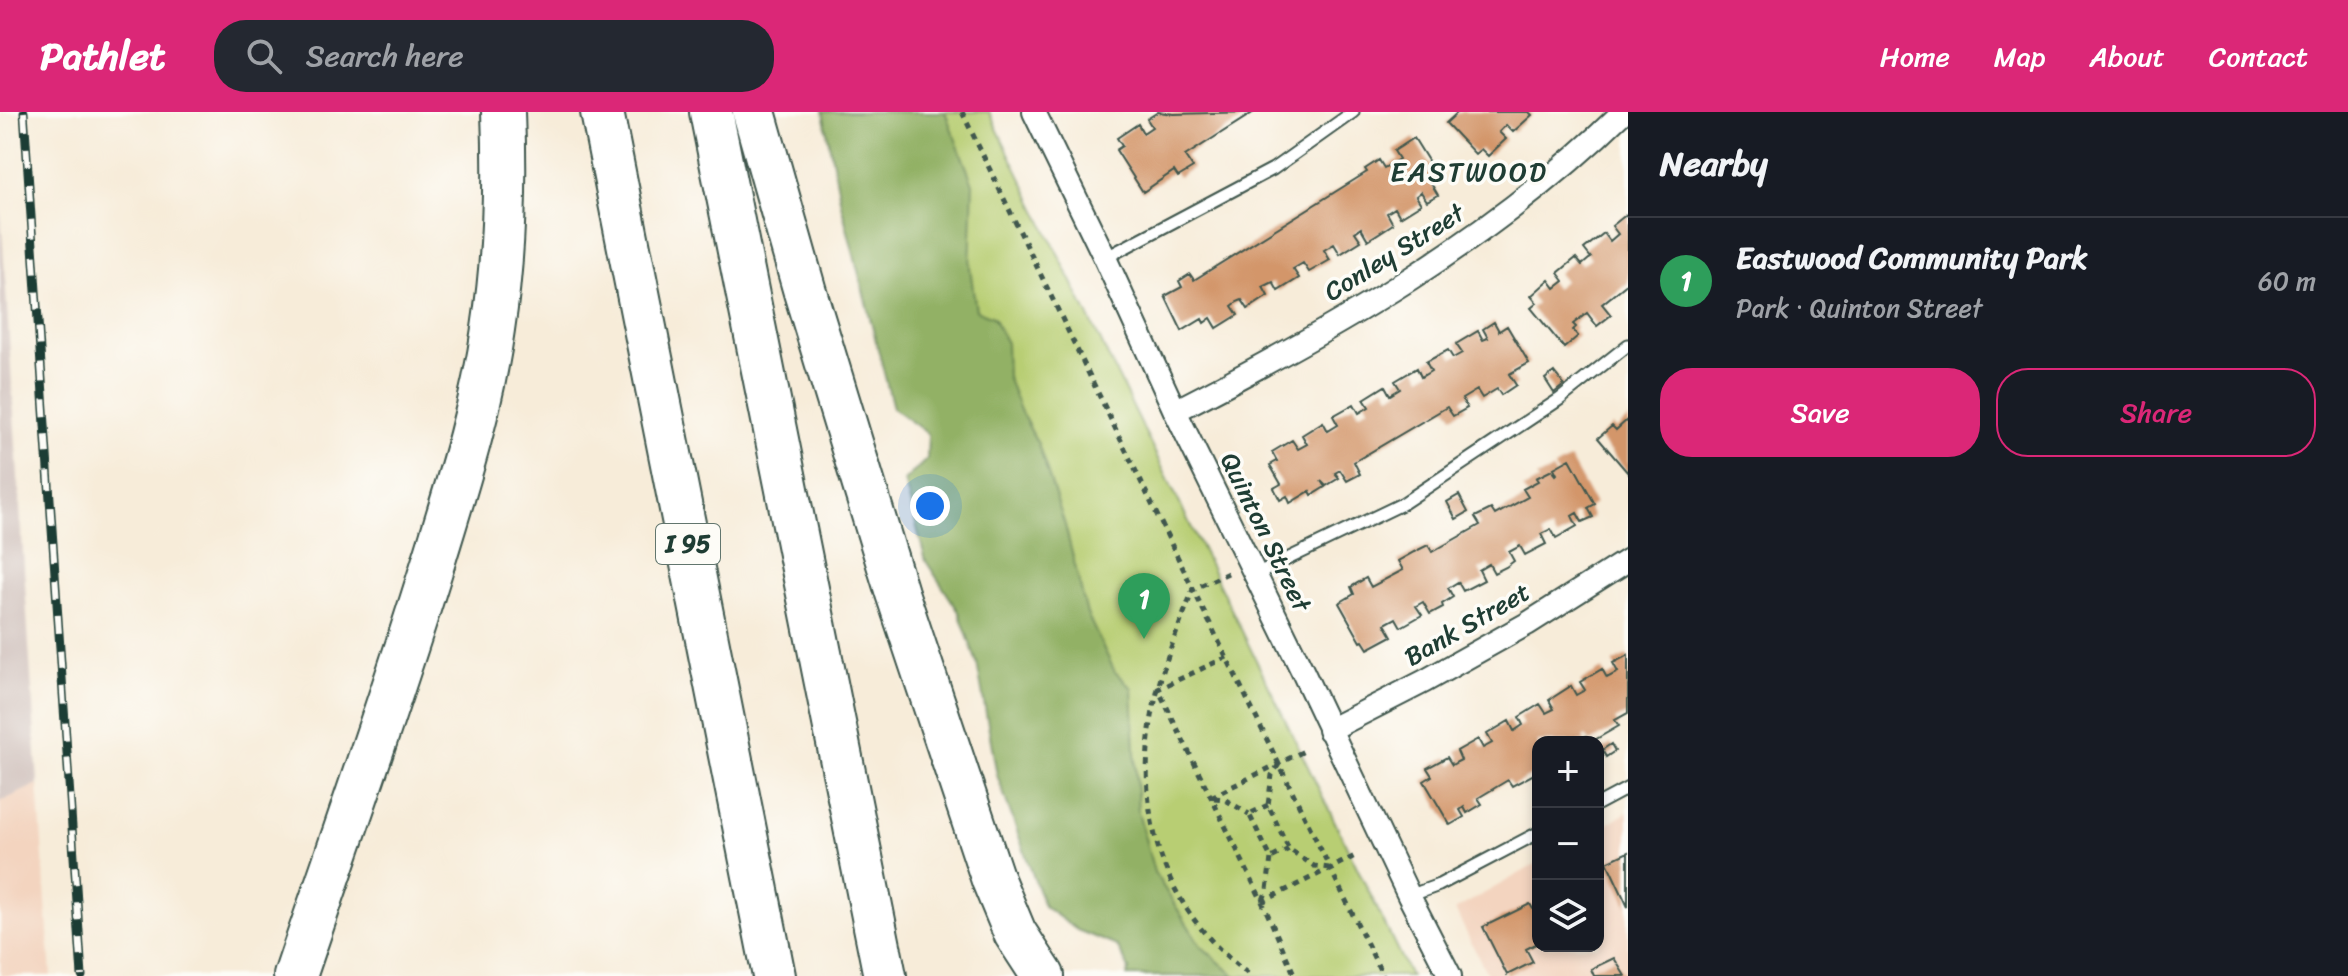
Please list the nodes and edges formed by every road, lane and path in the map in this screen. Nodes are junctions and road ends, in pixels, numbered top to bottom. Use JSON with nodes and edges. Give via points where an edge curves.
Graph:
{"nodes":[{"id":1,"x":503,"y":112,"type":"edge"},
{"id":2,"x":602,"y":112,"type":"edge"},
{"id":3,"x":711,"y":112,"type":"edge"},
{"id":4,"x":754,"y":112,"type":"edge"},
{"id":5,"x":962,"y":112,"type":"edge"},
{"id":6,"x":1034,"y":112,"type":"edge"},
{"id":7,"x":1353,"y":112,"type":"edge"},
{"id":8,"x":1623,"y":112,"type":"edge"},
{"id":9,"x":1105,"y":258,"type":"junction"},
{"id":10,"x":1628,"y":345,"type":"edge"},
{"id":11,"x":1175,"y":411,"type":"junction"},
{"id":12,"x":1628,"y":560,"type":"edge"},
{"id":13,"x":1229,"y":573,"type":"dead end"},
{"id":14,"x":1256,"y":574,"type":"junction"},
{"id":15,"x":1193,"y":589,"type":"junction"},
{"id":16,"x":1227,"y":657,"type":"junction"},
{"id":17,"x":1158,"y":689,"type":"junction"},
{"id":18,"x":1329,"y":730,"type":"junction"},
{"id":19,"x":1304,"y":751,"type":"dead end"},
{"id":20,"x":1279,"y":764,"type":"junction"},
{"id":21,"x":1628,"y":788,"type":"edge"},
{"id":22,"x":1211,"y":797,"type":"junction"},
{"id":23,"x":1604,"y":801,"type":"edge"},
{"id":24,"x":1268,"y":805,"type":"junction"},
{"id":25,"x":1249,"y":814,"type":"junction"},
{"id":26,"x":856,"y":830,"type":"junction"},
{"id":27,"x":1532,"y":836,"type":"edge"},
{"id":28,"x":1289,"y":849,"type":"junction"},
{"id":29,"x":1355,"y":856,"type":"dead end"},
{"id":30,"x":1271,"y":858,"type":"junction"},
{"id":31,"x":1330,"y":868,"type":"junction"},
{"id":32,"x":1409,"y":896,"type":"junction"},
{"id":33,"x":1262,"y":902,"type":"junction"},
{"id":34,"x":295,"y":976,"type":"edge"},
{"id":35,"x":774,"y":976,"type":"edge"},
{"id":36,"x":885,"y":976,"type":"edge"},
{"id":37,"x":899,"y":976,"type":"edge"},
{"id":38,"x":1043,"y":976,"type":"edge"},
{"id":39,"x":1251,"y":976,"type":"edge"},
{"id":40,"x":1295,"y":976,"type":"edge"},
{"id":41,"x":1382,"y":976,"type":"edge"},
{"id":42,"x":1450,"y":976,"type":"edge"}],
"edges":[{"from":1,"to":34,"type":"highway","via":[[502,252],[472,436]]},
{"from":2,"to":35,"type":"highway","number":"I 95"},
{"from":3,"to":26,"type":"highway"},
{"from":4,"to":38,"type":"highway","via":[[902,608],[993,880],[1015,933]]},
{"from":5,"to":15,"type":"path"},
{"from":6,"to":9,"type":"street","name":"Quinton Street"},
{"from":7,"to":9,"type":"lane","via":[[1273,169]]},
{"from":8,"to":11,"type":"street","name":"Conley Street","via":[[1523,200],[1445,257],[1272,361]]},
{"from":9,"to":11,"type":"street","name":"Quinton Street"},
{"from":10,"to":14,"type":"lane","via":[[1560,399],[1402,504]]},
{"from":11,"to":14,"type":"street","name":"Quinton Street"},
{"from":12,"to":18,"type":"street","name":"Bank Street","via":[[1527,624]]},
{"from":13,"to":15,"type":"path"},
{"from":14,"to":18,"type":"street","name":"Quinton Street"},
{"from":15,"to":16,"type":"path"},
{"from":15,"to":17,"type":"path"},
{"from":16,"to":17,"type":"path"},
{"from":16,"to":20,"type":"path"},
{"from":17,"to":22,"type":"path"},
{"from":17,"to":39,"type":"path","via":[[1146,765],[1149,818],[1165,869],[1196,921]]},
{"from":18,"to":32,"type":"street","name":"Quinton Street"},
{"from":19,"to":20,"type":"path"},
{"from":20,"to":22,"type":"path"},
{"from":20,"to":24,"type":"path"},
{"from":20,"to":31,"type":"path"},
{"from":21,"to":23,"type":"lane"},
{"from":22,"to":25,"type":"path"},
{"from":22,"to":33,"type":"path"},
{"from":24,"to":25,"type":"path"},
{"from":24,"to":28,"type":"path"},
{"from":25,"to":30,"type":"path"},
{"from":26,"to":36,"type":"highway"},
{"from":26,"to":37,"type":"highway"},
{"from":27,"to":32,"type":"lane"},
{"from":28,"to":30,"type":"path"},
{"from":28,"to":31,"type":"path","via":[[1314,866]]},
{"from":29,"to":31,"type":"path"},
{"from":30,"to":33,"type":"path"},
{"from":31,"to":33,"type":"path"},
{"from":31,"to":41,"type":"path"},
{"from":32,"to":42,"type":"street","name":"Quinton Street"},
{"from":33,"to":40,"type":"path"}]}
